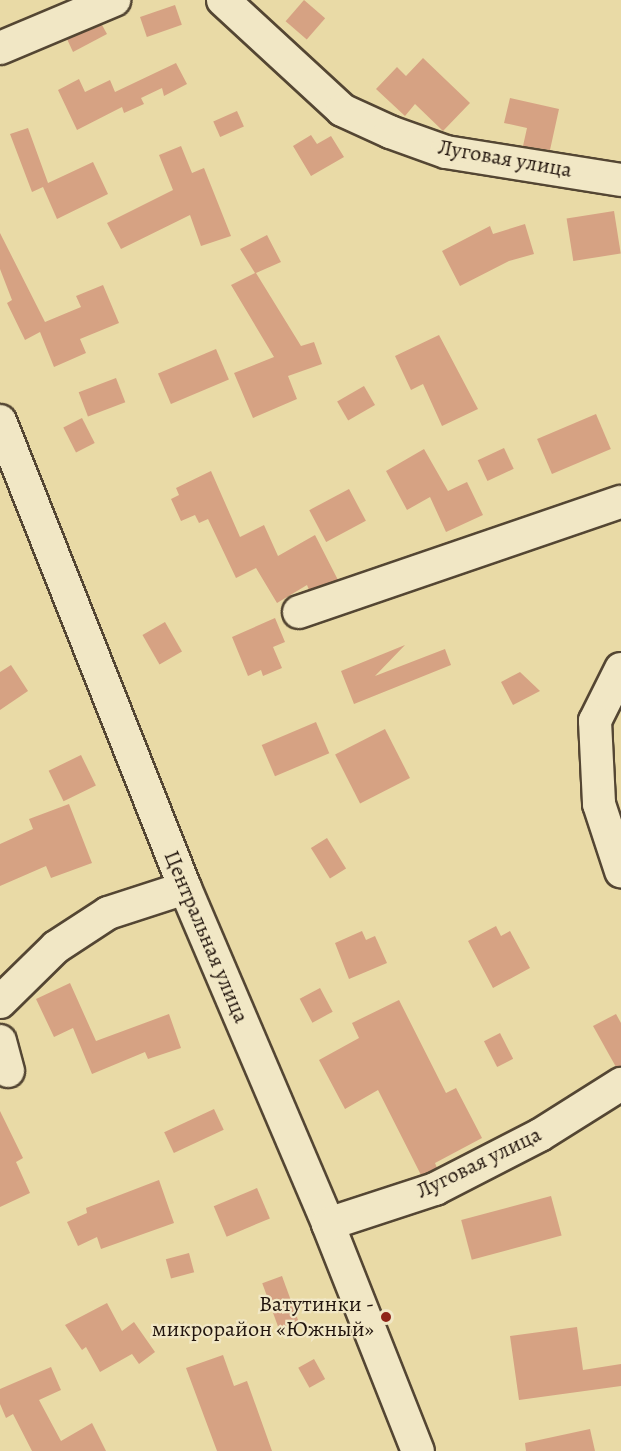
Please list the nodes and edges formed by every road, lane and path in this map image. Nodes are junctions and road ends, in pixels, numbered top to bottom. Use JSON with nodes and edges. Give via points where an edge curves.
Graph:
{"nodes":[{"id":1,"x":114,"y":0,"type":"edge"},
{"id":2,"x":223,"y":0,"type":"edge"},
{"id":3,"x":0,"y":48,"type":"edge"},
{"id":4,"x":621,"y":180,"type":"edge"},
{"id":5,"x":0,"y":421,"type":"edge"},
{"id":6,"x":621,"y":502,"type":"edge"},
{"id":7,"x":299,"y":612,"type":"dead end"},
{"id":8,"x":621,"y":669,"type":"edge"},
{"id":9,"x":621,"y":871,"type":"edge"},
{"id":10,"x":185,"y":888,"type":"junction"},
{"id":11,"x":0,"y":1002,"type":"edge"},
{"id":12,"x":0,"y":1041,"type":"edge"},
{"id":13,"x":8,"y":1071,"type":"dead end"},
{"id":14,"x":621,"y":1084,"type":"edge"},
{"id":15,"x":328,"y":1224,"type":"junction"},
{"id":16,"x":418,"y":1451,"type":"edge"}],
"edges":[{"from":1,"to":3,"type":"street"},
{"from":2,"to":4,"type":"street","name":"Луговая улица","via":[[342,110],[390,132],[446,152]]},
{"from":5,"to":10,"type":"street","name":"Центральная улица"},
{"from":6,"to":7,"type":"street"},
{"from":8,"to":9,"type":"street","via":[[595,721],[599,804]]},
{"from":10,"to":11,"type":"street","via":[[108,913],[56,947]]},
{"from":10,"to":15,"type":"street","name":"Центральная улица"},
{"from":12,"to":13,"type":"street"},
{"from":14,"to":15,"type":"street","name":"Луговая улица","via":[[540,1135],[435,1190]]},
{"from":15,"to":16,"type":"street","name":"Центральная улица"}]}
